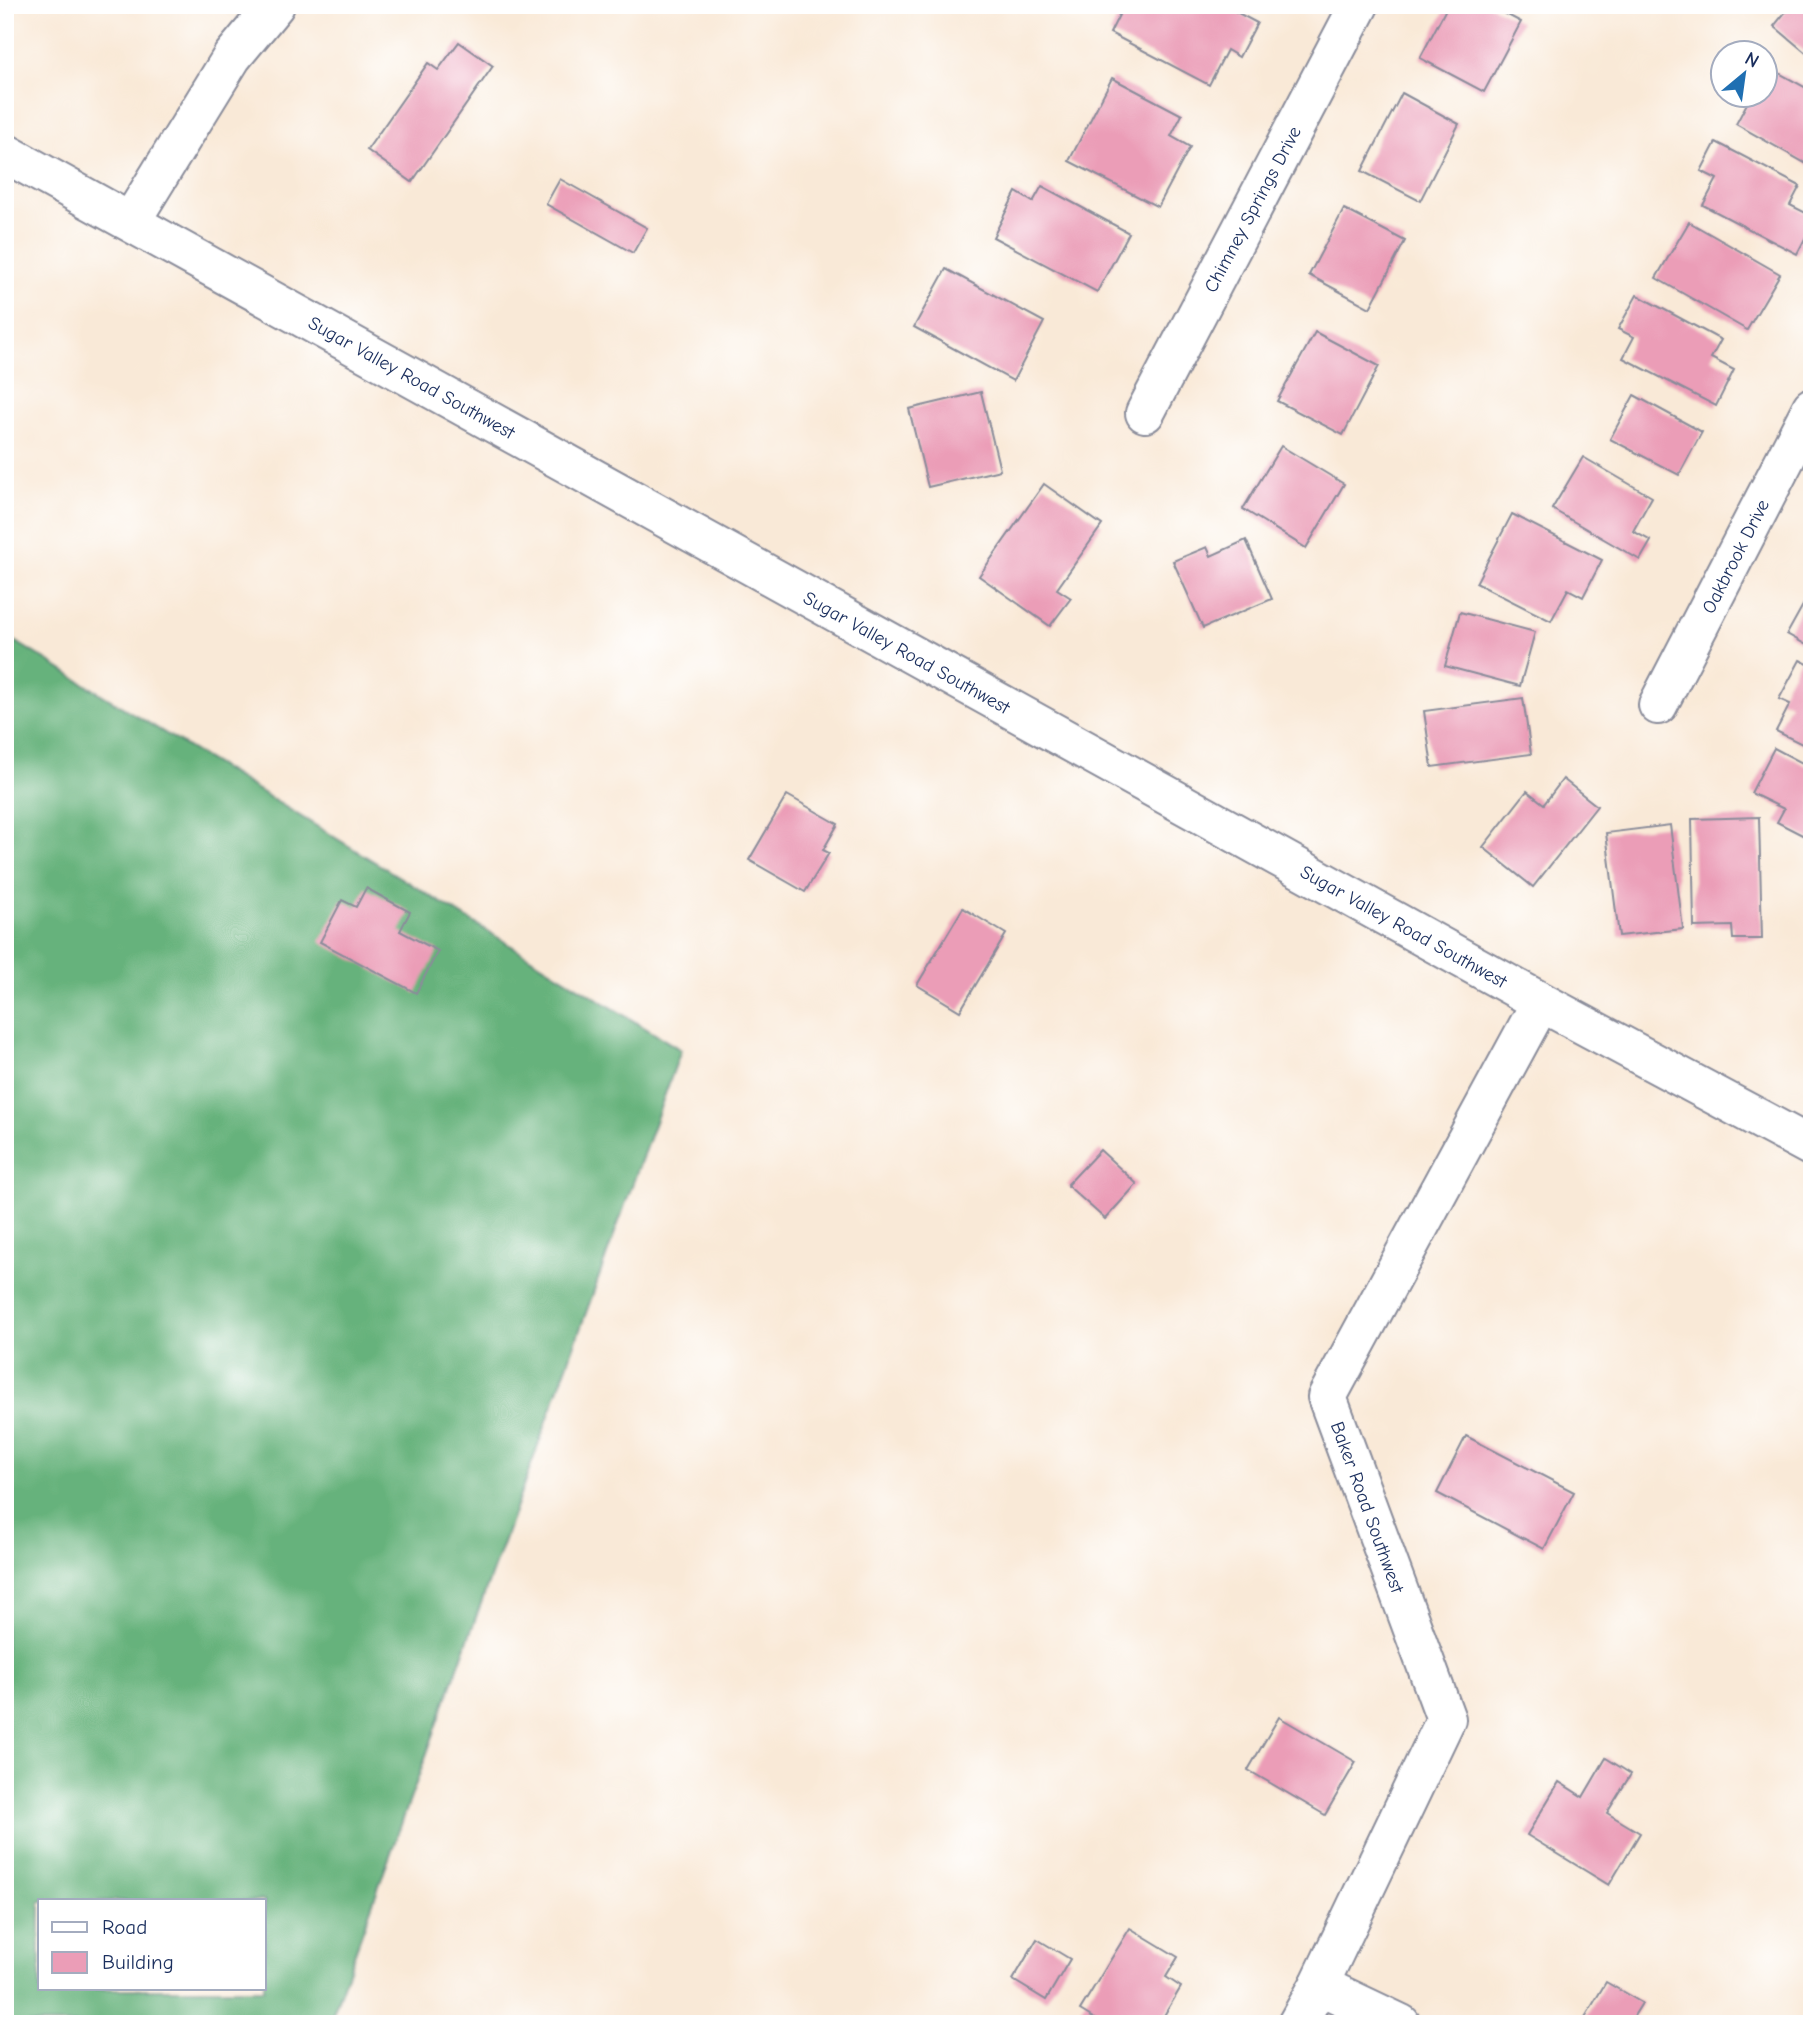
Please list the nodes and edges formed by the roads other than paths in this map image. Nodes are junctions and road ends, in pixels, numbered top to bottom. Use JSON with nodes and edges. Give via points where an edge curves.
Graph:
{"nodes":[{"id":1,"x":275,"y":5,"type":"edge"},
{"id":2,"x":1359,"y":5,"type":"edge"},
{"id":3,"x":5,"y":153,"type":"edge"},
{"id":4,"x":131,"y":221,"type":"junction"},
{"id":5,"x":1812,"y":407,"type":"edge"},
{"id":6,"x":1145,"y":413,"type":"dead end"},
{"id":7,"x":1658,"y":705,"type":"dead end"},
{"id":8,"x":1541,"y":1002,"type":"junction"},
{"id":9,"x":1812,"y":1147,"type":"edge"},
{"id":10,"x":1319,"y":1985,"type":"junction"},
{"id":11,"x":1297,"y":2024,"type":"edge"},
{"id":12,"x":1401,"y":2024,"type":"edge"}],
"edges":[{"from":1,"to":4,"type":"street","via":[[232,57]]},
{"from":2,"to":6,"type":"street","name":"Chimney Springs Drive"},
{"from":3,"to":4,"type":"street","name":"Sugar Valley Road Southwest"},
{"from":4,"to":8,"type":"street","name":"Sugar Valley Road Southwest"},
{"from":5,"to":7,"type":"street","name":"Oakbrook Drive"},
{"from":8,"to":9,"type":"street","name":"Sugar Valley Road Southwest"},
{"from":8,"to":10,"type":"street","name":"Baker Road Southwest","via":[[1327,1397],[1446,1719]]},
{"from":10,"to":11,"type":"street","name":"Baker Road Southwest"},
{"from":10,"to":12,"type":"street"}]}
